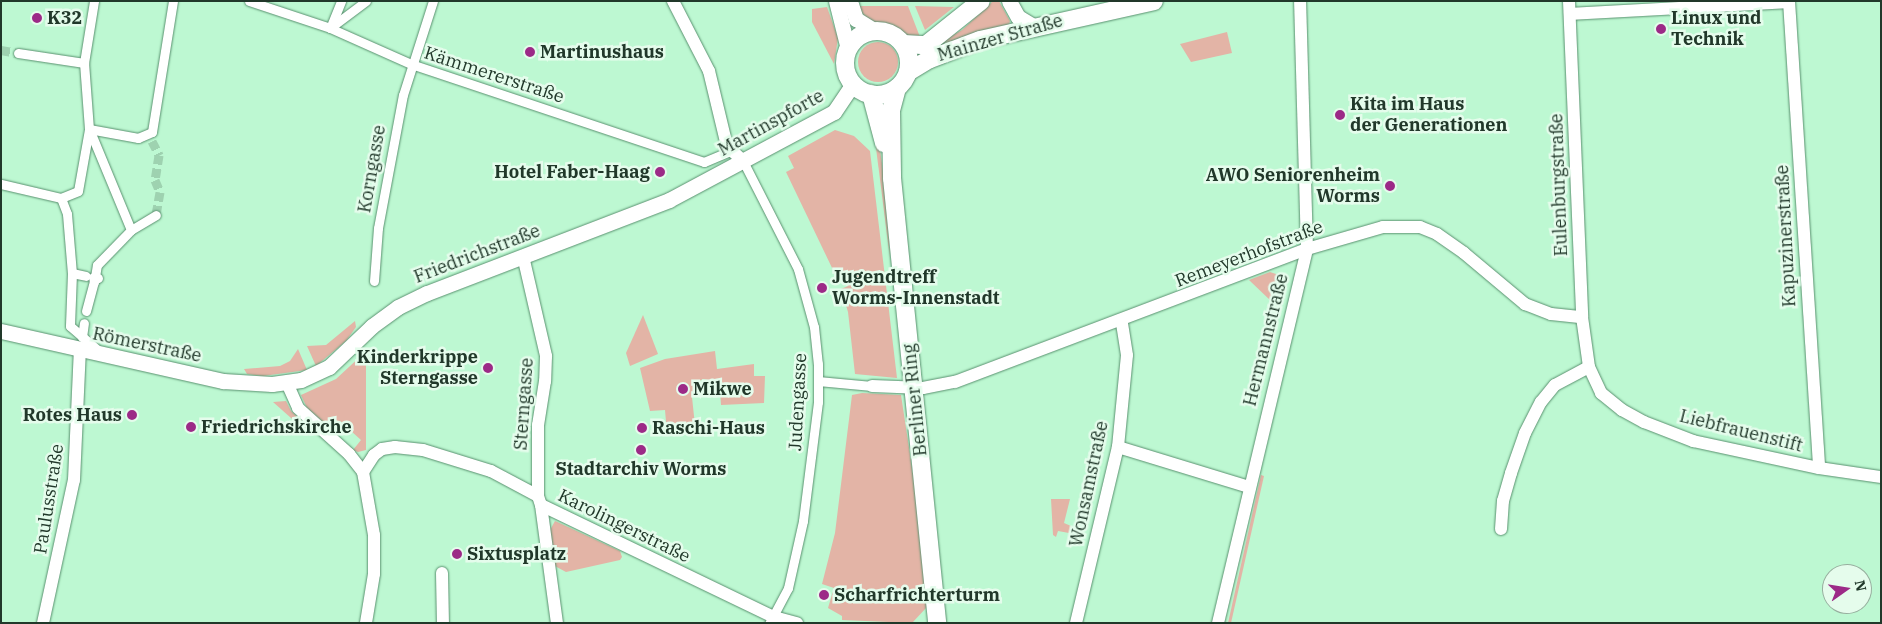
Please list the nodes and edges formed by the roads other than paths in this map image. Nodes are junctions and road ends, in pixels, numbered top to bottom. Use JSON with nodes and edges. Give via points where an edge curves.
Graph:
{"nodes":[{"id":1,"x":94,"y":1,"type":"edge"},
{"id":2,"x":173,"y":1,"type":"edge"},
{"id":3,"x":249,"y":1,"type":"edge"},
{"id":4,"x":341,"y":1,"type":"edge"},
{"id":5,"x":366,"y":1,"type":"edge"},
{"id":6,"x":432,"y":1,"type":"edge"},
{"id":7,"x":673,"y":1,"type":"edge"},
{"id":8,"x":836,"y":1,"type":"edge"},
{"id":9,"x":850,"y":1,"type":"edge"},
{"id":10,"x":981,"y":1,"type":"edge"},
{"id":11,"x":1009,"y":1,"type":"edge"},
{"id":12,"x":1154,"y":1,"type":"edge"},
{"id":13,"x":1300,"y":1,"type":"edge"},
{"id":14,"x":1789,"y":2,"type":"edge"},
{"id":15,"x":1570,"y":8,"type":"edge"},
{"id":16,"x":1033,"y":26,"type":"junction"},
{"id":17,"x":330,"y":28,"type":"junction"},
{"id":18,"x":875,"y":31,"type":"junction"},
{"id":19,"x":904,"y":44,"type":"junction"},
{"id":20,"x":848,"y":49,"type":"junction"},
{"id":21,"x":18,"y":53,"type":"tunnel mouth"},
{"id":22,"x":84,"y":63,"type":"junction"},
{"id":23,"x":411,"y":64,"type":"junction"},
{"id":24,"x":908,"y":72,"type":"junction"},
{"id":25,"x":853,"y":84,"type":"junction"},
{"id":26,"x":897,"y":88,"type":"junction"},
{"id":27,"x":871,"y":94,"type":"junction"},
{"id":28,"x":89,"y":129,"type":"junction"},
{"id":29,"x":730,"y":151,"type":"junction"},
{"id":30,"x":743,"y":160,"type":"junction"},
{"id":31,"x":892,"y":178,"type":"junction"},
{"id":32,"x":1,"y":184,"type":"edge"},
{"id":33,"x":697,"y":185,"type":"joint"},
{"id":34,"x":61,"y":198,"type":"junction"},
{"id":35,"x":156,"y":215,"type":"dead end"},
{"id":36,"x":131,"y":230,"type":"junction"},
{"id":37,"x":1307,"y":249,"type":"junction"},
{"id":38,"x":523,"y":256,"type":"junction"},
{"id":39,"x":72,"y":273,"type":"junction"},
{"id":40,"x":93,"y":277,"type":"junction"},
{"id":41,"x":374,"y":281,"type":"dead end"},
{"id":42,"x":1582,"y":317,"type":"junction"},
{"id":43,"x":1122,"y":322,"type":"junction"},
{"id":44,"x":1,"y":331,"type":"edge"},
{"id":45,"x":81,"y":343,"type":"junction"},
{"id":46,"x":1589,"y":367,"type":"junction"},
{"id":47,"x":818,"y":381,"type":"junction"},
{"id":48,"x":287,"y":383,"type":"junction"},
{"id":49,"x":872,"y":386,"type":"joint"},
{"id":50,"x":913,"y":388,"type":"junction"},
{"id":51,"x":1118,"y":447,"type":"junction"},
{"id":52,"x":1819,"y":468,"type":"junction"},
{"id":53,"x":363,"y":472,"type":"junction"},
{"id":54,"x":1881,"y":477,"type":"edge"},
{"id":55,"x":1249,"y":487,"type":"junction"},
{"id":56,"x":539,"y":501,"type":"junction"},
{"id":57,"x":1501,"y":529,"type":"dead end"},
{"id":58,"x":442,"y":573,"type":"dead end"},
{"id":59,"x":772,"y":620,"type":"edge"},
{"id":60,"x":43,"y":623,"type":"edge"},
{"id":61,"x":366,"y":623,"type":"edge"},
{"id":62,"x":443,"y":623,"type":"edge"},
{"id":63,"x":557,"y":623,"type":"edge"},
{"id":64,"x":797,"y":623,"type":"edge"},
{"id":65,"x":937,"y":623,"type":"edge"},
{"id":66,"x":1076,"y":623,"type":"edge"},
{"id":67,"x":1218,"y":623,"type":"edge"}],
"edges":[{"from":1,"to":22,"type":"street"},
{"from":2,"to":28,"type":"street","via":[[151,138]]},
{"from":3,"to":17,"type":"street","name":"Kämmererstraße"},
{"from":4,"to":17,"type":"street"},
{"from":5,"to":17,"type":"street"},
{"from":6,"to":23,"type":"street","name":"Korngasse"},
{"from":7,"to":29,"type":"street","via":[[710,71]]},
{"from":8,"to":20,"type":"street"},
{"from":9,"to":18,"type":"street","via":[[856,19]]},
{"from":10,"to":19,"type":"main road","via":[[926,45]]},
{"from":11,"to":16,"type":"street","via":[[1018,17]]},
{"from":12,"to":16,"type":"main road","name":"Mainzer Straße"},
{"from":13,"to":37,"type":"street","name":"Hermannstraße"},
{"from":14,"to":15,"type":"street"},
{"from":14,"to":52,"type":"street","name":"Kapuzinerstraße"},
{"from":15,"to":42,"type":"street","name":"Eulenburgstraße"},
{"from":16,"to":24,"type":"main road","name":"Mainzer Straße","via":[[953,49]]},
{"from":17,"to":23,"type":"street","name":"Kämmererstraße"},
{"from":18,"to":19,"type":"main road","via":[[891,34]]},
{"from":18,"to":20,"type":"main road","via":[[859,36]]},
{"from":19,"to":24,"type":"main road","via":[[909,55]]},
{"from":20,"to":25,"type":"main road","via":[[846,67]]},
{"from":21,"to":22,"type":"street"},
{"from":22,"to":28,"type":"street"},
{"from":23,"to":29,"type":"street","name":"Kämmererstraße","via":[[704,162]]},
{"from":23,"to":41,"type":"street","name":"Korngasse","via":[[385,181]]},
{"from":24,"to":26,"type":"main road"},
{"from":25,"to":27,"type":"main road"},
{"from":25,"to":30,"type":"street","name":"Martinspforte","via":[[834,112]]},
{"from":26,"to":27,"type":"main road","via":[[887,93]]},
{"from":26,"to":31,"type":"main road","name":"Berliner Ring","via":[[891,111]]},
{"from":27,"to":31,"type":"main road","name":"Berliner Ring"},
{"from":28,"to":34,"type":"street","via":[[78,191]]},
{"from":28,"to":36,"type":"street"},
{"from":29,"to":30,"type":"street"},
{"from":30,"to":33,"type":"street","name":"Martinspforte"},
{"from":30,"to":47,"type":"street","name":"Judengasse","via":[[799,273],[814,327]]},
{"from":31,"to":50,"type":"main road","name":"Berliner Ring"},
{"from":32,"to":34,"type":"street"},
{"from":33,"to":38,"type":"street","name":"Friedrichstraße","via":[[647,209]]},
{"from":34,"to":39,"type":"street","via":[[67,214]]},
{"from":35,"to":36,"type":"street"},
{"from":36,"to":40,"type":"street","via":[[97,265]]},
{"from":37,"to":42,"type":"street","name":"Remeyerhofstraße","via":[[1383,226],[1420,227],[1464,253],[1525,304],[1551,314]]},
{"from":37,"to":43,"type":"street","name":"Remeyerhofstraße"},
{"from":37,"to":55,"type":"street","name":"Hermannstraße"},
{"from":38,"to":48,"type":"street","name":"Friedrichstraße","via":[[398,307],[372,326],[329,367],[308,378]]},
{"from":38,"to":56,"type":"street","name":"Sterngasse","via":[[547,370],[538,425]]},
{"from":39,"to":40,"type":"street"},
{"from":39,"to":45,"type":"street","via":[[70,326]]},
{"from":40,"to":45,"type":"street"},
{"from":42,"to":46,"type":"street","name":"Eulenburgstraße"},
{"from":43,"to":50,"type":"street","name":"Remeyerhofstraße","via":[[955,382]]},
{"from":43,"to":51,"type":"street","name":"Wonsamstraße","via":[[1127,355]]},
{"from":44,"to":45,"type":"street","name":"Römerstraße"},
{"from":45,"to":48,"type":"street","name":"Römerstraße","via":[[102,355],[223,381]]},
{"from":45,"to":60,"type":"street","name":"Paulusstraße","via":[[74,480]]},
{"from":46,"to":52,"type":"street","name":"Liebfrauenstift","via":[[1601,393],[1644,422],[1693,441]]},
{"from":46,"to":57,"type":"street","via":[[1555,385],[1537,410],[1511,473],[1503,502]]},
{"from":47,"to":49,"type":"street"},
{"from":47,"to":59,"type":"street","name":"Judengasse","via":[[803,520],[788,588]]},
{"from":48,"to":53,"type":"street","via":[[298,408],[350,454]]},
{"from":49,"to":50,"type":"street","name":"Remeyerhofstraße"},
{"from":50,"to":65,"type":"main road","name":"Berliner Ring"},
{"from":51,"to":55,"type":"street"},
{"from":51,"to":66,"type":"street","name":"Wonsamstraße"},
{"from":52,"to":54,"type":"street","name":"Liebfrauenstift"},
{"from":53,"to":56,"type":"street","name":"Karolingerstraße","via":[[382,449],[422,450],[491,471]]},
{"from":53,"to":61,"type":"street","via":[[374,535],[374,574]]},
{"from":55,"to":67,"type":"street","name":"Hermannstraße"},
{"from":56,"to":59,"type":"street","name":"Karolingerstraße"},
{"from":56,"to":63,"type":"street","name":"Sterngasse"},
{"from":58,"to":62,"type":"street"},
{"from":59,"to":64,"type":"street","name":"Karolingerstraße"}]}
